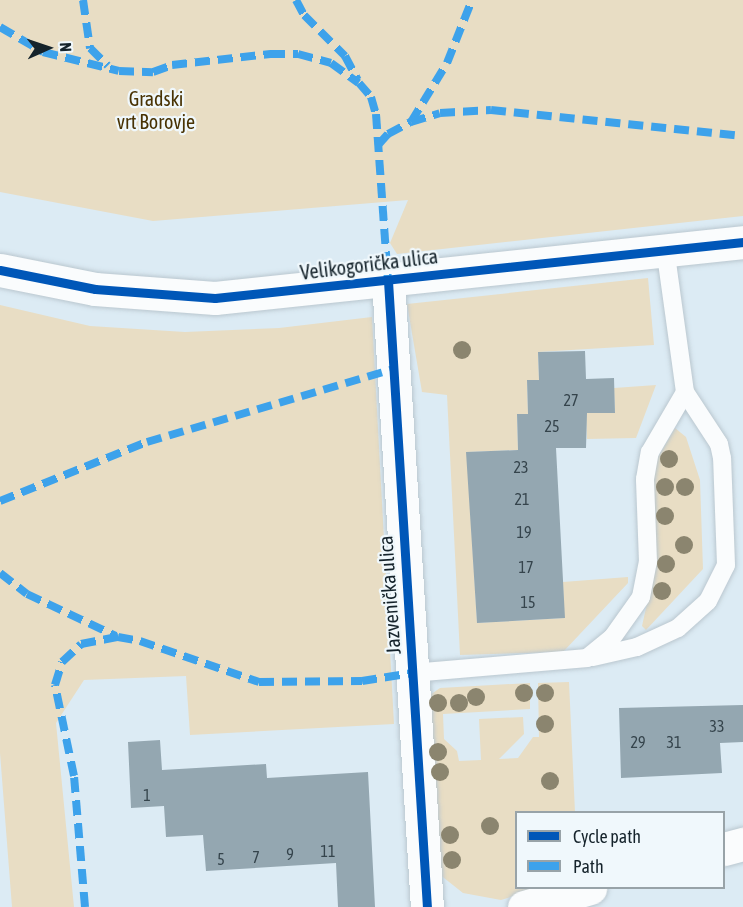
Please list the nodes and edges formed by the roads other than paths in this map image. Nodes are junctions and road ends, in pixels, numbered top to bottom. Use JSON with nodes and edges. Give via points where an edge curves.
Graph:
{"nodes":[{"id":1,"x":743,"y":242,"type":"edge"},
{"id":2,"x":665,"y":247,"type":"junction"},
{"id":3,"x":0,"y":270,"type":"edge"},
{"id":4,"x":388,"y":280,"type":"junction"},
{"id":5,"x":685,"y":392,"type":"junction"},
{"id":6,"x":587,"y":658,"type":"junction"},
{"id":7,"x":412,"y":673,"type":"junction"},
{"id":8,"x":743,"y":844,"type":"edge"},
{"id":9,"x":725,"y":848,"type":"edge"},
{"id":10,"x":587,"y":889,"type":"edge"},
{"id":11,"x":427,"y":907,"type":"edge"},
{"id":12,"x":524,"y":907,"type":"edge"}],
"edges":[{"from":1,"to":2,"type":"street","name":"Velikogorička ulica"},
{"from":2,"to":4,"type":"street","name":"Velikogorička ulica"},
{"from":2,"to":5,"type":"lane"},
{"from":3,"to":4,"type":"street","name":"Velikogorička ulica","via":[[95,289],[215,298]]},
{"from":4,"to":7,"type":"street","name":"Jazvenička ulica"},
{"from":5,"to":6,"type":"lane","via":[[650,452],[645,479],[648,562],[641,597],[612,638]]},
{"from":5,"to":6,"type":"lane","via":[[719,444],[726,565],[719,583],[695,615],[659,639]]},
{"from":6,"to":7,"type":"lane"},
{"from":7,"to":11,"type":"street","name":"Jazvenička ulica"},
{"from":8,"to":9,"type":"street"},
{"from":10,"to":12,"type":"street"}]}
